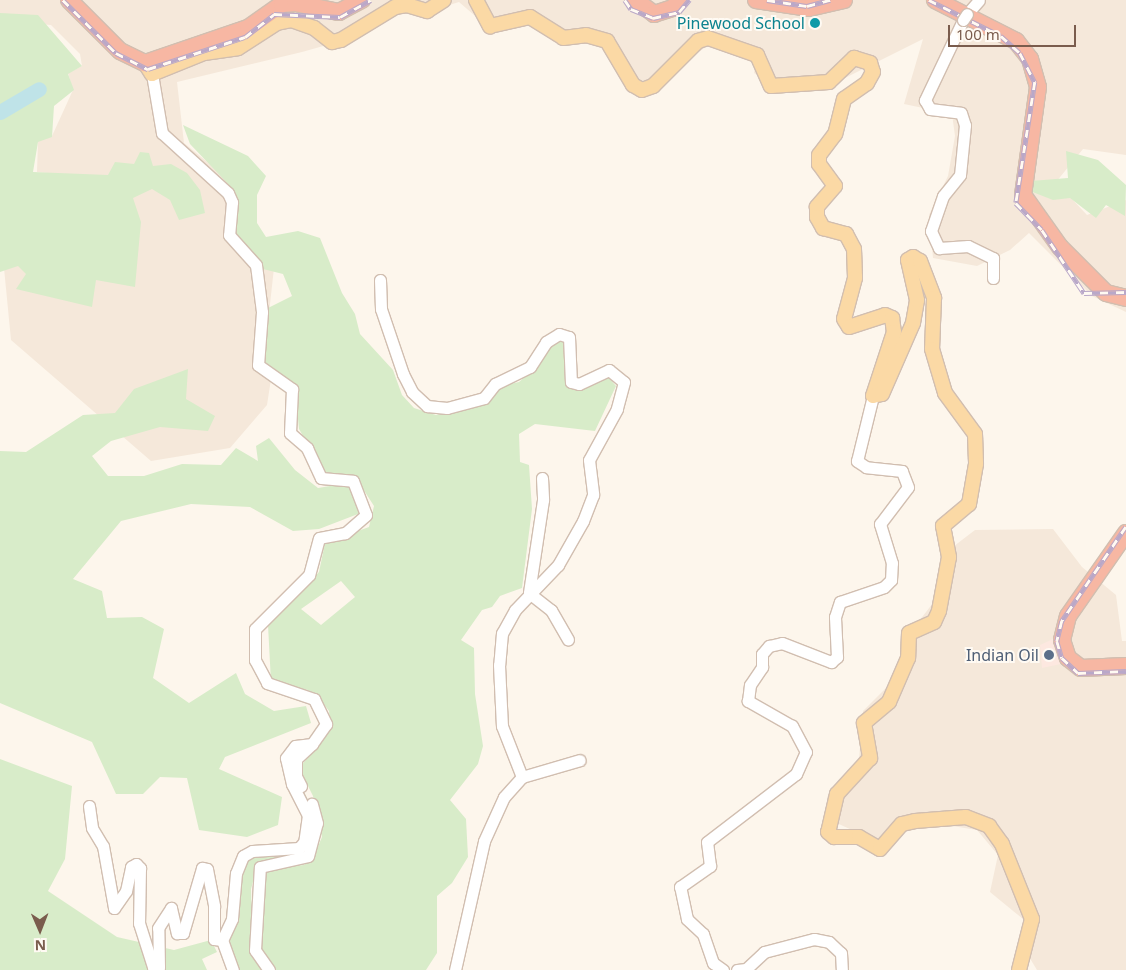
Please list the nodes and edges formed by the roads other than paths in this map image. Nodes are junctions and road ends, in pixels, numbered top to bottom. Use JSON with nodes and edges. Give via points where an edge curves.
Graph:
{"nodes":[{"id":1,"x":70,"y":0,"type":"edge"},
{"id":2,"x":362,"y":0,"type":"edge"},
{"id":3,"x":444,"y":0,"type":"edge"},
{"id":4,"x":476,"y":0,"type":"edge"},
{"id":5,"x":635,"y":0,"type":"edge"},
{"id":6,"x":679,"y":0,"type":"edge"},
{"id":7,"x":756,"y":0,"type":"edge"},
{"id":8,"x":844,"y":0,"type":"edge"},
{"id":9,"x":935,"y":0,"type":"edge"},
{"id":10,"x":979,"y":0,"type":"edge"},
{"id":11,"x":965,"y":17,"type":"junction"},
{"id":12,"x":148,"y":68,"type":"junction"},
{"id":13,"x":993,"y":278,"type":"dead end"},
{"id":14,"x":380,"y":280,"type":"dead end"},
{"id":15,"x":1126,"y":298,"type":"edge"},
{"id":16,"x":873,"y":396,"type":"junction"},
{"id":17,"x":542,"y":478,"type":"dead end"},
{"id":18,"x":1126,"y":533,"type":"edge"},
{"id":19,"x":530,"y":593,"type":"junction"},
{"id":20,"x":568,"y":639,"type":"dead end"},
{"id":21,"x":1126,"y":666,"type":"edge"},
{"id":22,"x":312,"y":744,"type":"junction"},
{"id":23,"x":580,"y":760,"type":"dead end"},
{"id":24,"x":522,"y":777,"type":"junction"},
{"id":25,"x":89,"y":806,"type":"dead end"},
{"id":26,"x":222,"y":940,"type":"junction"},
{"id":27,"x":233,"y":970,"type":"edge"},
{"id":28,"x":269,"y":970,"type":"edge"},
{"id":29,"x":455,"y":970,"type":"edge"},
{"id":30,"x":723,"y":970,"type":"edge"},
{"id":31,"x":737,"y":970,"type":"edge"},
{"id":32,"x":842,"y":970,"type":"edge"},
{"id":33,"x":1019,"y":970,"type":"edge"}],
"edges":[{"from":1,"to":12,"type":"highway","via":[[120,51]]},
{"from":2,"to":12,"type":"highway","via":[[339,12],[294,3],[282,4],[248,28]]},
{"from":3,"to":12,"type":"main road","via":[[427,11],[407,4],[395,7],[371,25],[332,42],[314,28],[291,20],[277,23],[238,48]]},
{"from":4,"to":16,"type":"main road","via":[[490,26],[530,17],[564,38],[586,35],[607,41],[633,85],[642,90],[653,86],[698,41],[708,38],[757,55],[771,86],[829,82],[854,58],[870,62],[873,72],[867,83],[844,100],[835,134],[819,155],[819,164],[835,186],[817,207],[816,218],[823,228],[846,234],[854,249],[855,278],[844,319],[849,327],[885,315],[892,318],[894,332]]},
{"from":5,"to":6,"type":"highway","via":[[654,14],[673,8]]},
{"from":7,"to":8,"type":"highway","via":[[809,8]]},
{"from":9,"to":11,"type":"highway"},
{"from":10,"to":11,"type":"street"},
{"from":11,"to":13,"type":"street","via":[[924,100],[930,109],[961,113],[965,125],[960,175],[943,196],[931,231],[940,248],[968,246],[994,258]]},
{"from":11,"to":15,"type":"highway","via":[[1016,41],[1035,72],[1038,87],[1024,184],[1026,200],[1060,247],[1106,294]]},
{"from":12,"to":22,"type":"street","via":[[162,133],[228,193],[232,202],[229,235],[258,271],[258,365],[292,389],[290,433],[307,448],[321,478],[352,481],[364,500],[366,515],[358,525],[345,533],[319,538],[309,575],[255,629],[255,660],[267,683],[306,694],[322,712],[326,724]]},
{"from":14,"to":19,"type":"street","via":[[381,309],[404,374],[412,392],[427,406],[447,408],[484,398],[495,384],[530,367],[546,342],[559,334],[569,337],[571,382],[580,384],[610,370],[624,382],[618,409],[589,460],[593,496],[583,521],[558,565]]},
{"from":16,"to":30,"type":"street","via":[[857,461],[866,467],[902,470],[908,487],[880,524],[892,563],[891,580],[884,587],[840,602],[835,617],[837,657],[831,662],[782,643],[769,646],[762,654],[762,667],[750,685],[748,702],[792,726],[806,752],[796,774],[707,842],[710,866],[680,887],[687,918],[703,934],[713,963]]},
{"from":16,"to":33,"type":"main road","via":[[882,394],[914,323],[917,300],[908,269],[913,257],[927,273],[934,298],[930,340],[945,393],[975,434],[974,494],[943,526],[949,557],[939,611],[934,622],[909,633],[908,658],[889,702],[864,723],[870,758],[837,794],[828,832],[834,837],[859,837],[880,849],[902,824],[915,821],[966,816],[989,826],[1002,844],[1032,919]]},
{"from":17,"to":19,"type":"street","via":[[543,500]]},
{"from":18,"to":21,"type":"highway","via":[[1068,616],[1062,640],[1067,657],[1082,668]]},
{"from":19,"to":20,"type":"street","via":[[551,610]]},
{"from":19,"to":24,"type":"street","via":[[502,634],[499,665],[502,726]]},
{"from":22,"to":26,"type":"street","via":[[295,746],[286,758],[292,784],[308,815],[304,842],[299,848],[263,849],[243,856],[232,893],[232,919]]},
{"from":22,"to":28,"type":"street","via":[[296,759],[296,776],[317,823],[308,856],[260,866],[255,950]]},
{"from":23,"to":24,"type":"street"},
{"from":24,"to":29,"type":"street","via":[[504,797],[484,840]]},
{"from":25,"to":26,"type":"street","via":[[92,828],[103,846],[114,908],[126,891],[130,867],[136,864],[140,868],[139,923],[153,967],[159,967],[158,928],[171,908],[177,933],[183,933],[202,868],[207,869],[214,906],[214,939]]},
{"from":26,"to":27,"type":"street"},
{"from":31,"to":32,"type":"street","via":[[746,969],[764,952],[814,939],[829,942],[841,953]]}]}
